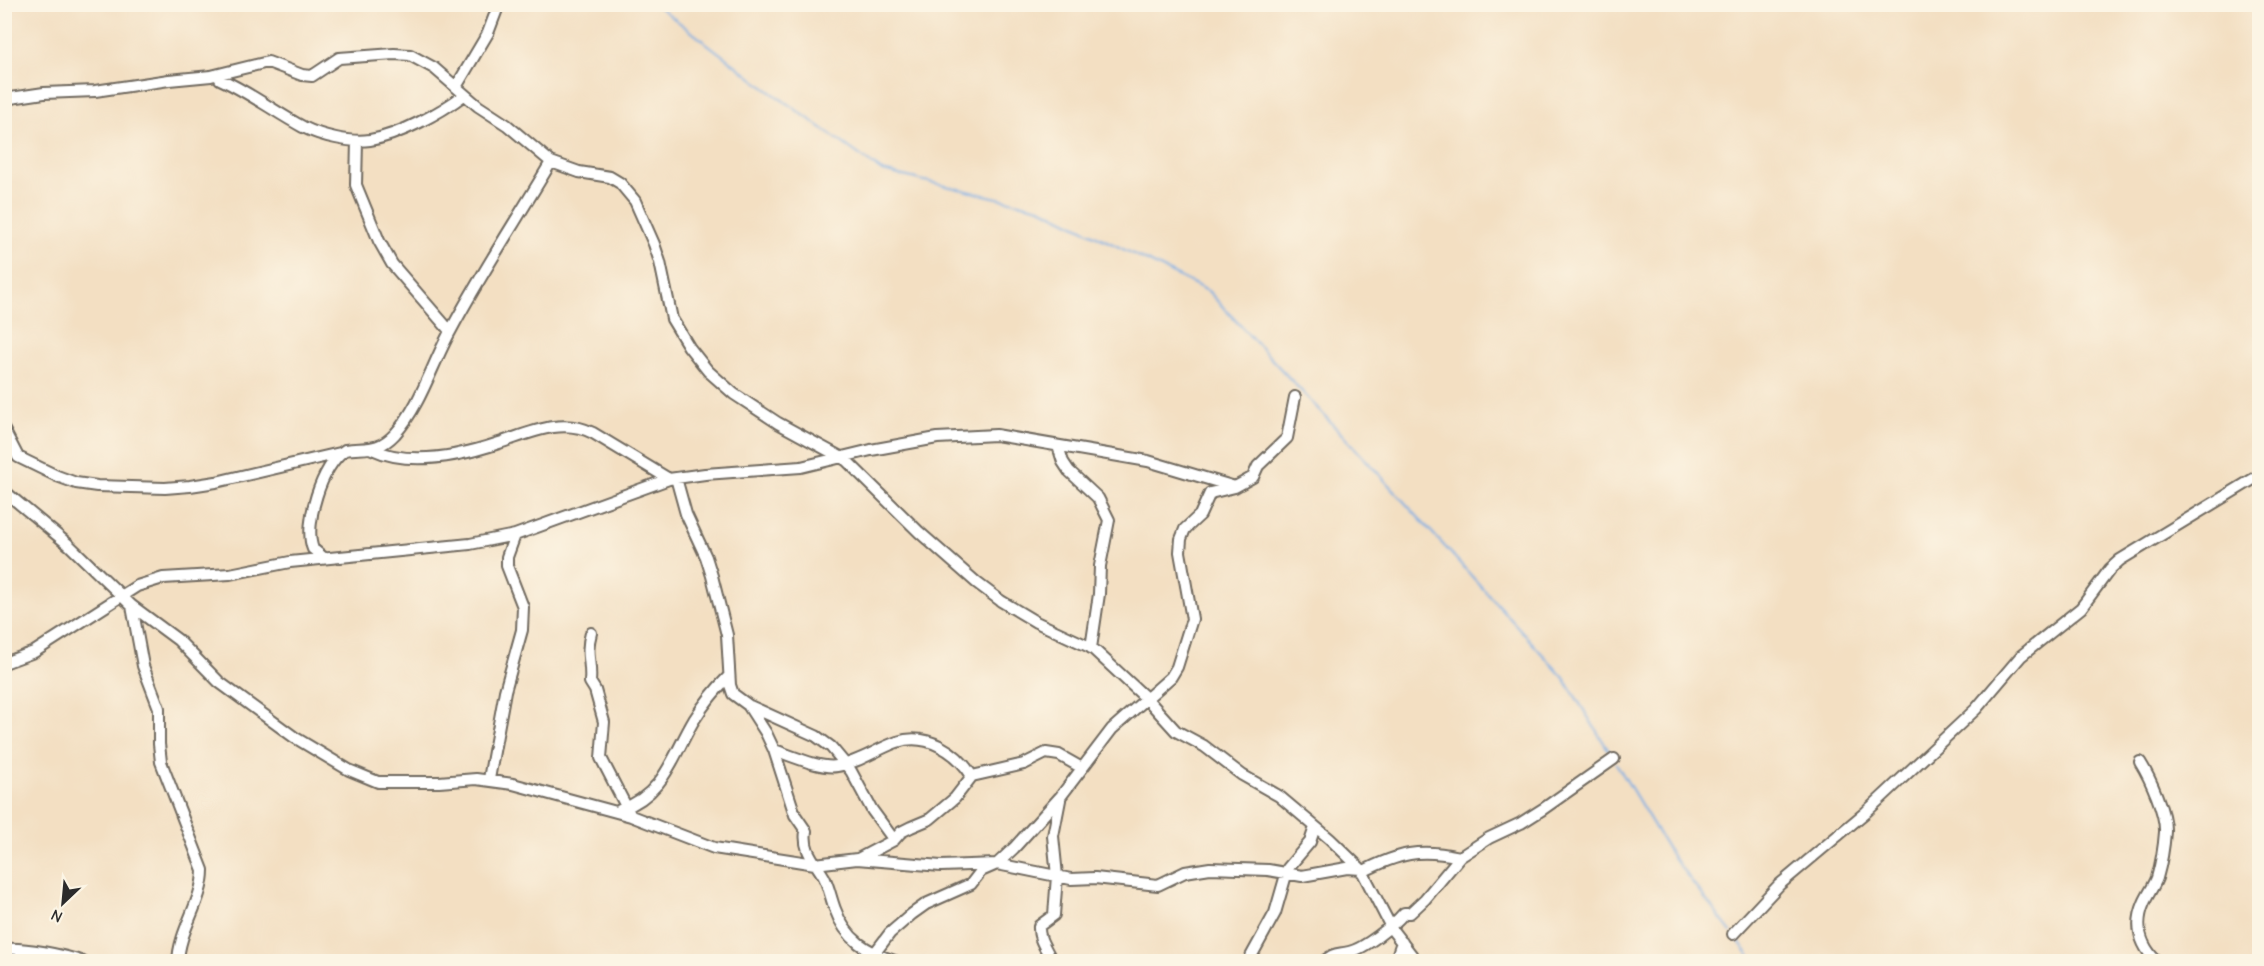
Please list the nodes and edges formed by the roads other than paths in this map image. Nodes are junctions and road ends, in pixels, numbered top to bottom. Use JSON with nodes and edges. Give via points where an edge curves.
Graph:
{"nodes":[{"id":1,"x":499,"y":4,"type":"edge"},
{"id":2,"x":220,"y":79,"type":"dead end"},
{"id":3,"x":460,"y":91,"type":"junction"},
{"id":4,"x":4,"y":99,"type":"edge"},
{"id":5,"x":357,"y":141,"type":"junction"},
{"id":6,"x":551,"y":162,"type":"junction"},
{"id":7,"x":450,"y":331,"type":"junction"},
{"id":8,"x":1295,"y":397,"type":"dead end"},
{"id":9,"x":4,"y":430,"type":"edge"},
{"id":10,"x":1058,"y":446,"type":"junction"},
{"id":11,"x":372,"y":449,"type":"junction"},
{"id":12,"x":340,"y":453,"type":"junction"},
{"id":13,"x":842,"y":457,"type":"junction"},
{"id":14,"x":2259,"y":475,"type":"edge"},
{"id":15,"x":672,"y":479,"type":"junction"},
{"id":16,"x":1235,"y":487,"type":"junction"},
{"id":17,"x":4,"y":491,"type":"edge"},
{"id":18,"x":515,"y":535,"type":"junction"},
{"id":19,"x":324,"y":558,"type":"junction"},
{"id":20,"x":120,"y":596,"type":"junction"},
{"id":21,"x":132,"y":606,"type":"junction"},
{"id":22,"x":591,"y":633,"type":"dead end"},
{"id":23,"x":1091,"y":648,"type":"junction"},
{"id":24,"x":4,"y":663,"type":"edge"},
{"id":25,"x":729,"y":676,"type":"junction"},
{"id":26,"x":1147,"y":699,"type":"junction"},
{"id":27,"x":748,"y":705,"type":"junction"},
{"id":28,"x":774,"y":750,"type":"junction"},
{"id":29,"x":1614,"y":759,"type":"dead end"},
{"id":30,"x":2140,"y":762,"type":"dead end"},
{"id":31,"x":845,"y":764,"type":"junction"},
{"id":32,"x":1082,"y":768,"type":"junction"},
{"id":33,"x":972,"y":777,"type":"junction"},
{"id":34,"x":489,"y":780,"type":"junction"},
{"id":35,"x":1061,"y":796,"type":"junction"},
{"id":36,"x":624,"y":812,"type":"junction"},
{"id":37,"x":1315,"y":827,"type":"junction"},
{"id":38,"x":894,"y":840,"type":"junction"},
{"id":39,"x":1460,"y":857,"type":"junction"},
{"id":40,"x":857,"y":859,"type":"junction"},
{"id":41,"x":815,"y":864,"type":"junction"},
{"id":42,"x":997,"y":864,"type":"junction"},
{"id":43,"x":1362,"y":870,"type":"junction"},
{"id":44,"x":1286,"y":874,"type":"junction"},
{"id":45,"x":1057,"y":876,"type":"junction"},
{"id":46,"x":1393,"y":927,"type":"junction"},
{"id":47,"x":1733,"y":934,"type":"dead end"},
{"id":48,"x":1402,"y":942,"type":"junction"},
{"id":49,"x":4,"y":949,"type":"edge"},
{"id":50,"x":874,"y":954,"type":"junction"},
{"id":51,"x":83,"y":962,"type":"edge"},
{"id":52,"x":178,"y":962,"type":"edge"},
{"id":53,"x":897,"y":962,"type":"edge"},
{"id":54,"x":1052,"y":962,"type":"edge"},
{"id":55,"x":1248,"y":962,"type":"edge"},
{"id":56,"x":1323,"y":962,"type":"edge"},
{"id":57,"x":1395,"y":962,"type":"edge"},
{"id":58,"x":1417,"y":962,"type":"edge"},
{"id":59,"x":2157,"y":962,"type":"edge"}],
"edges":[{"from":1,"to":3,"type":"street"},
{"from":2,"to":5,"type":"street","via":[[306,128]]},
{"from":3,"to":4,"type":"street","via":[[422,61],[394,54],[339,58],[312,76],[268,62],[211,76]]},
{"from":3,"to":5,"type":"street","via":[[447,107],[390,134]]},
{"from":3,"to":6,"type":"street"},
{"from":5,"to":7,"type":"street","via":[[356,185],[379,241],[392,264]]},
{"from":6,"to":7,"type":"street"},
{"from":6,"to":13,"type":"street","via":[[609,177],[629,192],[660,262],[672,319],[708,371],[778,423]]},
{"from":7,"to":11,"type":"street","via":[[410,414],[394,434]]},
{"from":8,"to":16,"type":"street","via":[[1287,438],[1258,466],[1253,477]]},
{"from":9,"to":12,"type":"street","via":[[18,457],[76,483],[97,486],[190,486]]},
{"from":10,"to":13,"type":"street","via":[[996,435],[962,436]]},
{"from":10,"to":16,"type":"street","via":[[1167,465]]},
{"from":10,"to":23,"type":"street","via":[[1069,471],[1098,498],[1109,520]]},
{"from":11,"to":12,"type":"street"},
{"from":11,"to":15,"type":"street","via":[[396,458],[453,455],[539,429],[569,426],[583,428]]},
{"from":12,"to":19,"type":"street","via":[[322,483],[314,512],[310,543]]},
{"from":13,"to":15,"type":"street","via":[[790,468]]},
{"from":13,"to":23,"type":"street","via":[[977,583],[1036,622]]},
{"from":14,"to":47,"type":"street","via":[[2120,560],[2072,617],[2021,656],[1976,709],[1866,812],[1779,885]]},
{"from":15,"to":18,"type":"street"},
{"from":15,"to":25,"type":"street","via":[[712,576],[727,635]]},
{"from":16,"to":26,"type":"street","via":[[1210,493],[1200,515],[1183,533],[1180,552],[1192,619],[1177,667]]},
{"from":17,"to":20,"type":"street","via":[[69,545]]},
{"from":18,"to":19,"type":"street","via":[[434,548]]},
{"from":18,"to":34,"type":"street","via":[[507,567],[523,607],[522,630],[505,691]]},
{"from":19,"to":20,"type":"street","via":[[230,574],[163,578]]},
{"from":20,"to":21,"type":"street"},
{"from":20,"to":24,"type":"street","via":[[34,652]]},
{"from":21,"to":34,"type":"street","via":[[178,640],[219,682],[276,726],[358,774],[388,783]]},
{"from":21,"to":52,"type":"street","via":[[143,666],[159,708],[161,762],[203,870],[203,880],[180,942]]},
{"from":22,"to":36,"type":"street","via":[[587,657],[590,682],[604,722],[601,758]]},
{"from":23,"to":26,"type":"street"},
{"from":25,"to":27,"type":"street","via":[[733,694]]},
{"from":25,"to":36,"type":"street","via":[[694,719],[659,784]]},
{"from":26,"to":32,"type":"street","via":[[1112,729]]},
{"from":26,"to":37,"type":"street","via":[[1176,731],[1279,796]]},
{"from":27,"to":28,"type":"street"},
{"from":27,"to":31,"type":"street","via":[[825,741]]},
{"from":28,"to":31,"type":"street","via":[[828,766]]},
{"from":28,"to":41,"type":"street","via":[[795,815],[806,831],[804,844]]},
{"from":29,"to":39,"type":"street","via":[[1521,823]]},
{"from":30,"to":59,"type":"street","via":[[2165,831],[2156,879],[2140,919],[2145,951]]},
{"from":31,"to":33,"type":"street","via":[[898,742],[925,741],[951,753]]},
{"from":31,"to":38,"type":"street"},
{"from":32,"to":33,"type":"street","via":[[1059,755],[1046,753],[1024,764]]},
{"from":32,"to":35,"type":"street"},
{"from":33,"to":38,"type":"street","via":[[944,808]]},
{"from":34,"to":36,"type":"street"},
{"from":35,"to":42,"type":"street"},
{"from":35,"to":45,"type":"street","via":[[1053,836]]},
{"from":36,"to":41,"type":"street","via":[[714,848]]},
{"from":37,"to":43,"type":"street"},
{"from":37,"to":44,"type":"street","via":[[1313,838]]},
{"from":38,"to":40,"type":"street"},
{"from":39,"to":43,"type":"street","via":[[1407,853]]},
{"from":39,"to":46,"type":"street","via":[[1425,900],[1410,914],[1404,913]]},
{"from":40,"to":41,"type":"street"},
{"from":40,"to":42,"type":"street","via":[[941,866]]},
{"from":41,"to":50,"type":"street","via":[[826,881],[839,920],[856,941]]},
{"from":42,"to":45,"type":"street"},
{"from":42,"to":50,"type":"street","via":[[981,872],[971,884],[912,914]]},
{"from":43,"to":44,"type":"street"},
{"from":43,"to":46,"type":"street"},
{"from":44,"to":45,"type":"street","via":[[1268,870],[1196,870],[1158,885]]},
{"from":44,"to":55,"type":"street","via":[[1275,913]]},
{"from":45,"to":54,"type":"street","via":[[1054,915],[1039,926],[1041,941]]},
{"from":46,"to":48,"type":"street"},
{"from":46,"to":56,"type":"street","via":[[1351,952],[1336,953]]},
{"from":48,"to":57,"type":"street"},
{"from":48,"to":58,"type":"street"},
{"from":49,"to":51,"type":"street"},
{"from":50,"to":53,"type":"street"}]}
